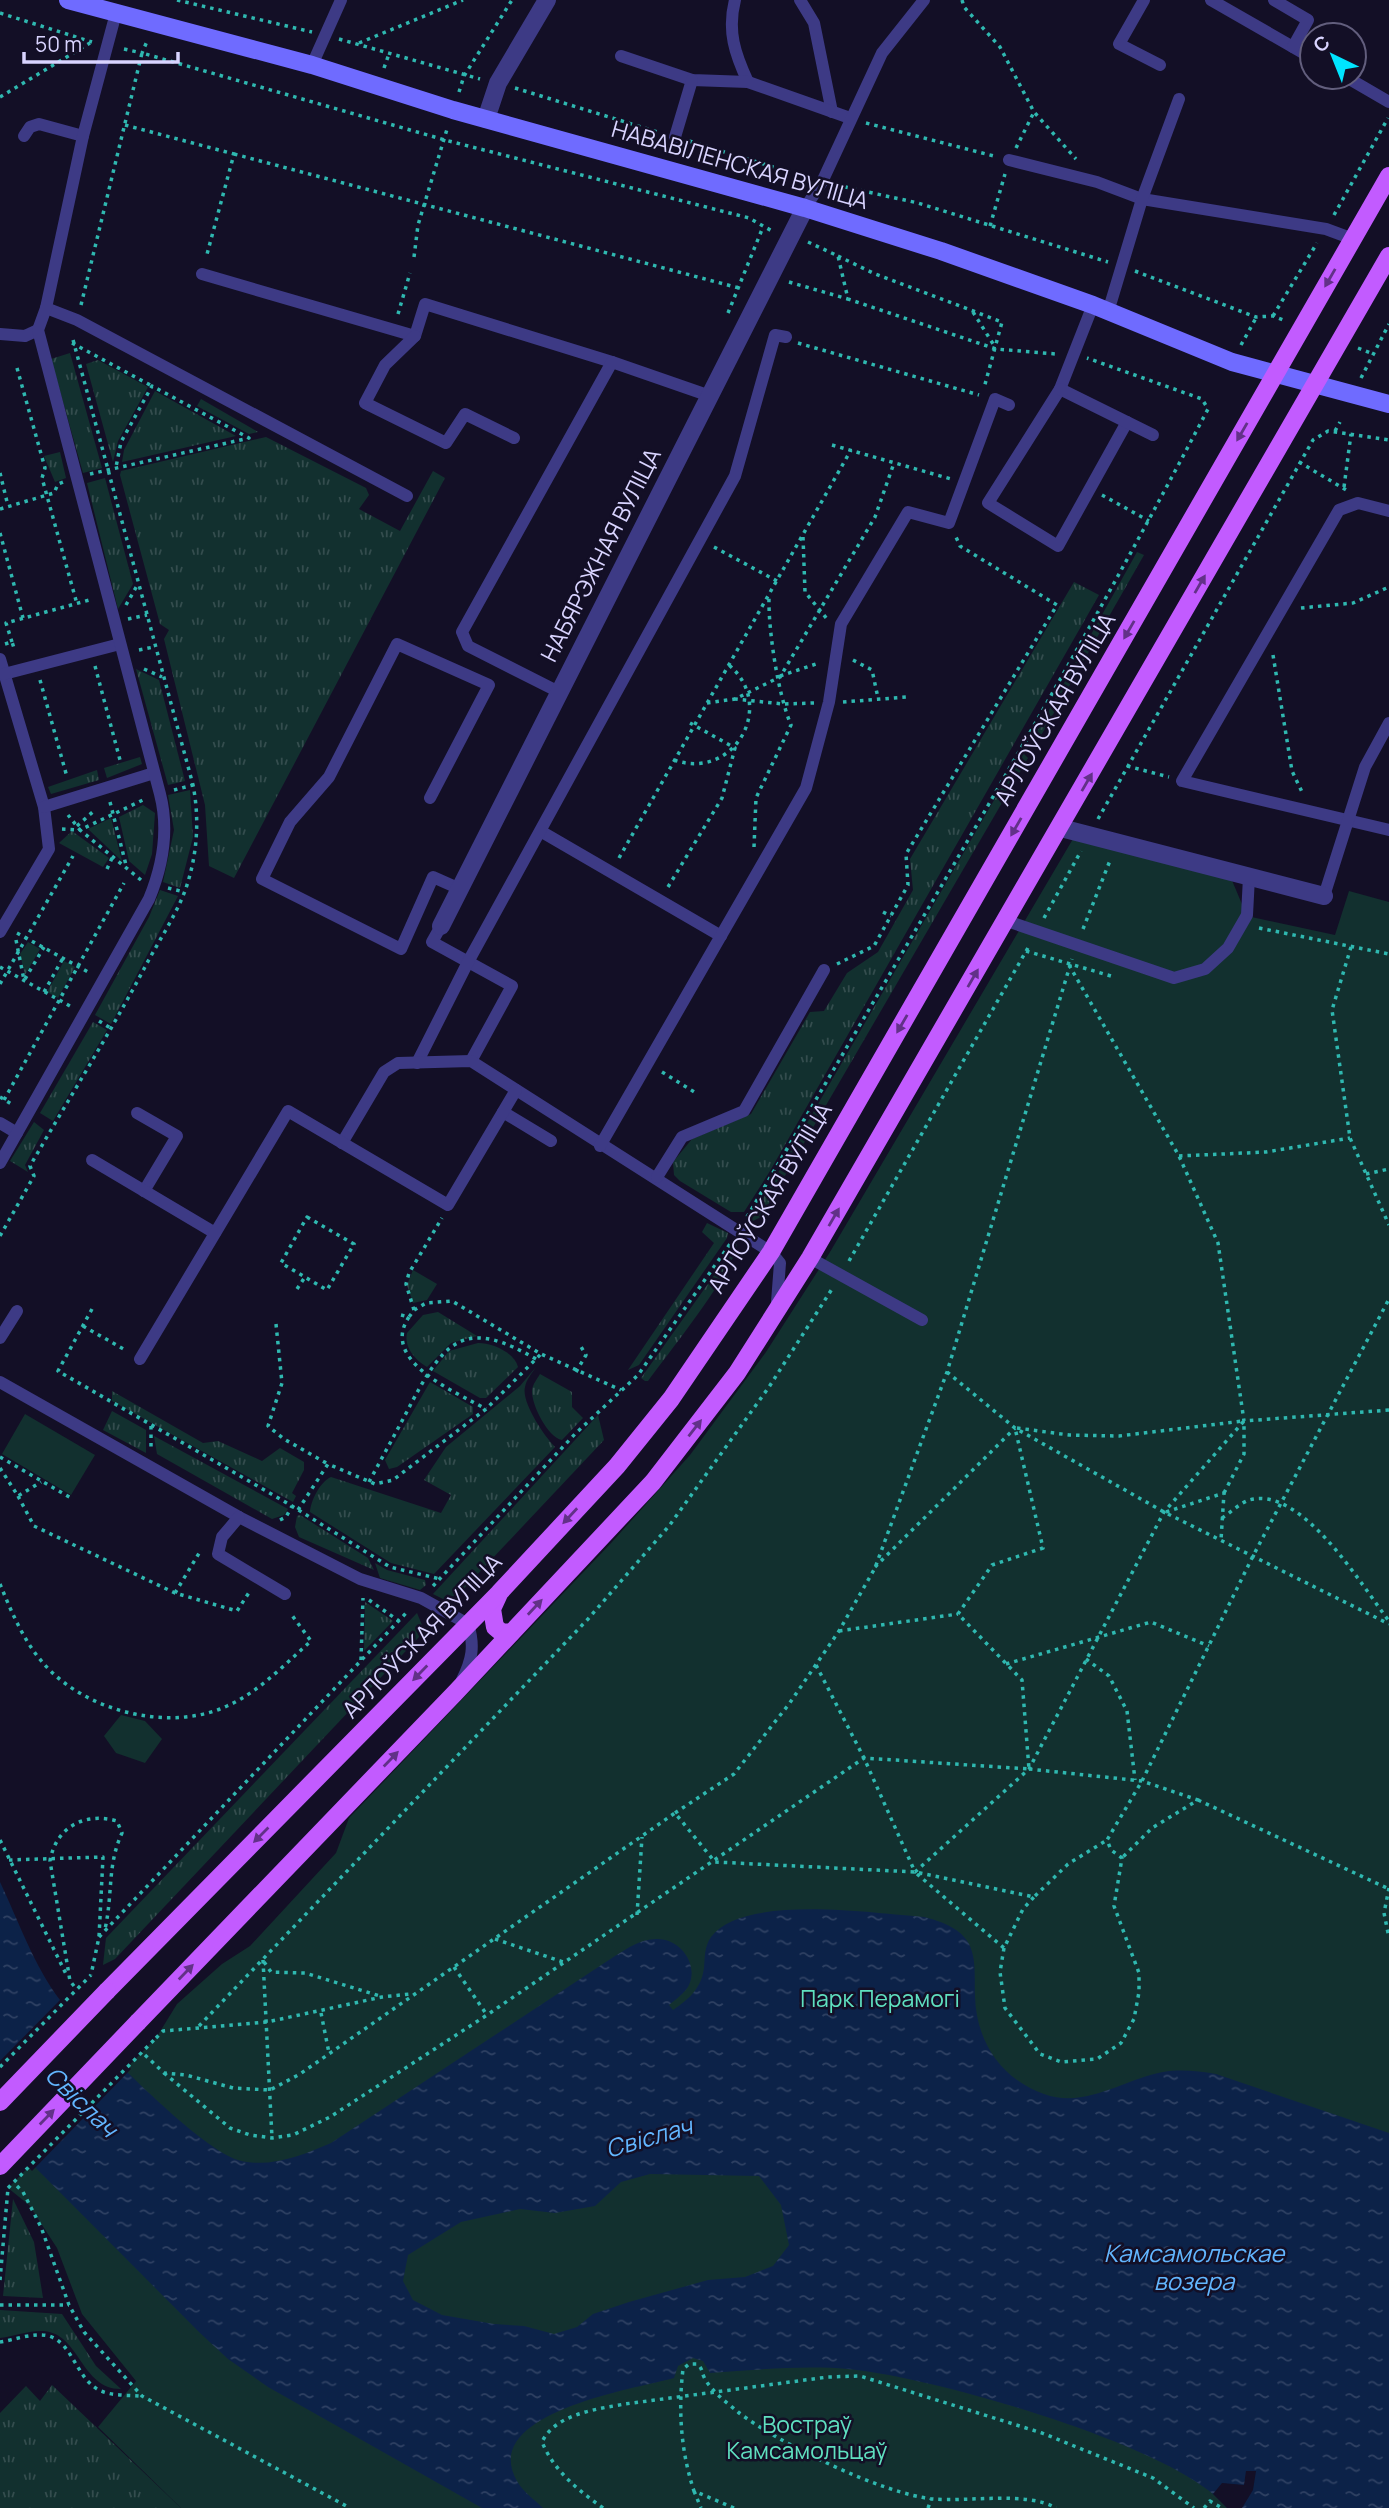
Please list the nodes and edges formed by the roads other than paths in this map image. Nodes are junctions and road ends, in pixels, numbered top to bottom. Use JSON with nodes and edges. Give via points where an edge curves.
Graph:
{"nodes":[{"id":1,"x":68,"y":0,"type":"edge"},
{"id":2,"x":341,"y":0,"type":"edge"},
{"id":3,"x":547,"y":0,"type":"edge"},
{"id":4,"x":735,"y":0,"type":"edge"},
{"id":5,"x":800,"y":0,"type":"edge"},
{"id":6,"x":924,"y":0,"type":"edge"},
{"id":7,"x":1144,"y":0,"type":"edge"},
{"id":8,"x":1211,"y":0,"type":"edge"},
{"id":9,"x":1273,"y":0,"type":"edge"},
{"id":10,"x":116,"y":13,"type":"junction"},
{"id":11,"x":1293,"y":47,"type":"junction"},
{"id":12,"x":1298,"y":50,"type":"edge"},
{"id":13,"x":621,"y":56,"type":"dead end"},
{"id":14,"x":312,"y":65,"type":"junction"},
{"id":15,"x":1160,"y":65,"type":"dead end"},
{"id":16,"x":692,"y":80,"type":"junction"},
{"id":17,"x":748,"y":82,"type":"junction"},
{"id":18,"x":1368,"y":90,"type":"edge"},
{"id":19,"x":1179,"y":99,"type":"dead end"},
{"id":20,"x":1389,"y":102,"type":"edge"},
{"id":21,"x":832,"y":112,"type":"junction"},
{"id":22,"x":850,"y":118,"type":"junction"},
{"id":23,"x":486,"y":119,"type":"junction"},
{"id":24,"x":24,"y":136,"type":"dead end"},
{"id":25,"x":83,"y":136,"type":"junction"},
{"id":26,"x":675,"y":137,"type":"road end"},
{"id":27,"x":1009,"y":160,"type":"road end"},
{"id":28,"x":1389,"y":176,"type":"edge"},
{"id":29,"x":1142,"y":199,"type":"junction"},
{"id":30,"x":805,"y":208,"type":"junction"},
{"id":31,"x":1353,"y":239,"type":"junction"},
{"id":32,"x":1389,"y":256,"type":"edge"},
{"id":33,"x":202,"y":274,"type":"road end"},
{"id":34,"x":46,"y":309,"type":"junction"},
{"id":35,"x":1100,"y":309,"type":"junction"},
{"id":36,"x":38,"y":330,"type":"junction"},
{"id":37,"x":0,"y":334,"type":"edge"},
{"id":38,"x":415,"y":336,"type":"junction"},
{"id":39,"x":791,"y":340,"type":"road end"},
{"id":40,"x":612,"y":362,"type":"junction"},
{"id":41,"x":1276,"y":373,"type":"junction"},
{"id":42,"x":1313,"y":384,"type":"junction"},
{"id":43,"x":1060,"y":389,"type":"junction"},
{"id":44,"x":710,"y":396,"type":"junction"},
{"id":45,"x":1389,"y":404,"type":"edge"},
{"id":46,"x":1009,"y":405,"type":"dead end"},
{"id":47,"x":1127,"y":422,"type":"junction"},
{"id":48,"x":1153,"y":435,"type":"dead end"},
{"id":49,"x":514,"y":438,"type":"dead end"},
{"id":50,"x":407,"y":496,"type":"dead end"},
{"id":51,"x":1389,"y":511,"type":"edge"},
{"id":52,"x":120,"y":644,"type":"junction"},
{"id":53,"x":0,"y":659,"type":"edge"},
{"id":54,"x":4,"y":674,"type":"junction"},
{"id":55,"x":559,"y":692,"type":"junction"},
{"id":56,"x":1389,"y":723,"type":"edge"},
{"id":57,"x":154,"y":773,"type":"junction"},
{"id":58,"x":430,"y":798,"type":"dead end"},
{"id":59,"x":44,"y":807,"type":"junction"},
{"id":60,"x":1347,"y":820,"type":"junction"},
{"id":61,"x":1060,"y":828,"type":"junction"},
{"id":62,"x":1389,"y":830,"type":"edge"},
{"id":63,"x":542,"y":832,"type":"junction"},
{"id":64,"x":1249,"y":877,"type":"junction"},
{"id":65,"x":460,"y":889,"type":"junction"},
{"id":66,"x":1324,"y":896,"type":"joint"},
{"id":67,"x":1007,"y":921,"type":"junction"},
{"id":68,"x":441,"y":926,"type":"joint"},
{"id":69,"x":0,"y":932,"type":"edge"},
{"id":70,"x":721,"y":936,"type":"junction"},
{"id":71,"x":468,"y":962,"type":"junction"},
{"id":72,"x":824,"y":970,"type":"road end"},
{"id":73,"x":471,"y":1061,"type":"junction"},
{"id":74,"x":416,"y":1063,"type":"junction"},
{"id":75,"x":516,"y":1090,"type":"junction"},
{"id":76,"x":137,"y":1112,"type":"dead end"},
{"id":77,"x":503,"y":1112,"type":"junction"},
{"id":78,"x":0,"y":1123,"type":"edge"},
{"id":79,"x":17,"y":1133,"type":"junction"},
{"id":80,"x":551,"y":1141,"type":"dead end"},
{"id":81,"x":342,"y":1143,"type":"junction"},
{"id":82,"x":600,"y":1146,"type":"junction"},
{"id":83,"x":92,"y":1160,"type":"dead end"},
{"id":84,"x":0,"y":1163,"type":"edge"},
{"id":85,"x":657,"y":1177,"type":"junction"},
{"id":86,"x":144,"y":1191,"type":"junction"},
{"id":87,"x":215,"y":1233,"type":"junction"},
{"id":88,"x":771,"y":1252,"type":"junction"},
{"id":89,"x":810,"y":1258,"type":"junction"},
{"id":90,"x":17,"y":1311,"type":"dead end"},
{"id":91,"x":773,"y":1317,"type":"junction"},
{"id":92,"x":922,"y":1320,"type":"dead end"},
{"id":93,"x":0,"y":1338,"type":"edge"},
{"id":94,"x":141,"y":1359,"type":"road end"},
{"id":95,"x":0,"y":1382,"type":"edge"},
{"id":96,"x":239,"y":1517,"type":"junction"},
{"id":97,"x":499,"y":1593,"type":"junction"},
{"id":98,"x":285,"y":1594,"type":"dead end"},
{"id":99,"x":468,"y":1624,"type":"junction"},
{"id":100,"x":511,"y":1633,"type":"junction"},
{"id":101,"x":455,"y":1693,"type":"junction"},
{"id":102,"x":0,"y":2102,"type":"edge"},
{"id":103,"x":0,"y":2166,"type":"edge"}],
"edges":[{"from":1,"to":10,"type":"street","name":"НАВАВІЛЕНСКАЯ ВУЛІЦА"},
{"from":2,"to":14,"type":"lane"},
{"from":3,"to":23,"type":"street","via":[[498,83]]},
{"from":4,"to":17,"type":"lane","via":[[732,48]]},
{"from":5,"to":21,"type":"lane","via":[[814,23]]},
{"from":6,"to":22,"type":"lane","via":[[882,53]]},
{"from":7,"to":15,"type":"lane","via":[[1119,44]]},
{"from":8,"to":11,"type":"lane"},
{"from":9,"to":11,"type":"lane","via":[[1308,20]]},
{"from":10,"to":14,"type":"street","name":"НАВАВІЛЕНСКАЯ ВУЛІЦА"},
{"from":10,"to":25,"type":"lane"},
{"from":11,"to":12,"type":"lane"},
{"from":13,"to":16,"type":"lane"},
{"from":14,"to":23,"type":"street","name":"НАВАВІЛЕНСКАЯ ВУЛІЦА"},
{"from":16,"to":17,"type":"lane"},
{"from":16,"to":26,"type":"lane"},
{"from":17,"to":21,"type":"lane"},
{"from":18,"to":20,"type":"lane"},
{"from":19,"to":29,"type":"lane"},
{"from":21,"to":22,"type":"lane"},
{"from":22,"to":30,"type":"lane","via":[[822,183]]},
{"from":23,"to":30,"type":"street","name":"НАВАВІЛЕНСКАЯ ВУЛІЦА"},
{"from":24,"to":25,"type":"lane","via":[[39,124]]},
{"from":25,"to":34,"type":"lane"},
{"from":27,"to":29,"type":"lane","via":[[1097,182]]},
{"from":28,"to":31,"type":"main road","name":"АРЛОЎСКАЯ ВУЛІЦА"},
{"from":29,"to":31,"type":"lane","via":[[1326,229]]},
{"from":29,"to":35,"type":"lane","via":[[1122,266]]},
{"from":30,"to":35,"type":"street","name":"НАВАВІЛЕНСКАЯ ВУЛІЦА"},
{"from":30,"to":44,"type":"street","name":"НАБЯРЭЖНАЯ ВУЛІЦА"},
{"from":31,"to":41,"type":"main road","name":"АРЛОЎСКАЯ ВУЛІЦА","one_way":true},
{"from":32,"to":42,"type":"main road"},
{"from":33,"to":38,"type":"lane"},
{"from":34,"to":36,"type":"lane"},
{"from":34,"to":50,"type":"lane","via":[[77,320]]},
{"from":35,"to":41,"type":"street","name":"НАВАВІЛЕНСКАЯ ВУЛІЦА","via":[[1204,352]]},
{"from":35,"to":43,"type":"lane"},
{"from":36,"to":37,"type":"lane","via":[[25,336]]},
{"from":36,"to":52,"type":"lane"},
{"from":38,"to":40,"type":"lane","via":[[425,304]]},
{"from":38,"to":49,"type":"lane","via":[[385,365],[365,403],[446,443],[465,414]]},
{"from":39,"to":63,"type":"lane","via":[[775,335],[735,476]]},
{"from":40,"to":44,"type":"lane"},
{"from":40,"to":55,"type":"lane","via":[[463,632],[468,646]]},
{"from":41,"to":42,"type":"street","name":"НАВАВІЛЕНСКАЯ ВУЛІЦА"},
{"from":41,"to":88,"type":"main road","name":"АРЛОЎСКАЯ ВУЛІЦА","one_way":true},
{"from":42,"to":45,"type":"street","name":"НАВАВІЛЕНСКАЯ ВУЛІЦА"},
{"from":61,"to":42,"type":"main road","one_way":true},
{"from":43,"to":47,"type":"lane"},
{"from":43,"to":47,"type":"lane","via":[[988,503],[1058,546]]},
{"from":44,"to":55,"type":"street","name":"НАБЯРЭЖНАЯ ВУЛІЦА"},
{"from":46,"to":70,"type":"lane","via":[[995,399],[949,523],[908,512],[841,624],[829,702],[806,788]]},
{"from":47,"to":48,"type":"lane"},
{"from":51,"to":60,"type":"lane","via":[[1358,503],[1339,510],[1182,781]]},
{"from":52,"to":54,"type":"lane"},
{"from":52,"to":57,"type":"lane"},
{"from":53,"to":54,"type":"lane"},
{"from":54,"to":59,"type":"lane"},
{"from":55,"to":65,"type":"street","name":"НАБЯРЭЖНАЯ ВУЛІЦА"},
{"from":56,"to":60,"type":"lane","via":[[1365,767]]},
{"from":57,"to":59,"type":"lane"},
{"from":57,"to":79,"type":"lane","via":[[164,807],[165,833],[155,885]]},
{"from":58,"to":65,"type":"lane","via":[[489,685],[397,644],[329,777],[290,822],[262,879],[401,949],[433,877]]},
{"from":59,"to":69,"type":"lane","via":[[49,849]]},
{"from":60,"to":62,"type":"lane"},
{"from":60,"to":66,"type":"lane"},
{"from":61,"to":64,"type":"street"},
{"from":61,"to":67,"type":"main road"},
{"from":63,"to":70,"type":"lane"},
{"from":63,"to":71,"type":"lane"},
{"from":64,"to":66,"type":"street"},
{"from":64,"to":67,"type":"lane","via":[[1247,915],[1228,948],[1205,969],[1174,978]]},
{"from":65,"to":68,"type":"street","name":"НАБЯРЭЖНАЯ ВУЛІЦА"},
{"from":89,"to":67,"type":"main road","one_way":true},
{"from":68,"to":71,"type":"lane","via":[[432,942]]},
{"from":70,"to":82,"type":"lane"},
{"from":71,"to":73,"type":"lane","via":[[512,986]]},
{"from":71,"to":74,"type":"lane"},
{"from":72,"to":85,"type":"lane","via":[[744,1111],[682,1137]]},
{"from":73,"to":74,"type":"lane"},
{"from":73,"to":75,"type":"lane"},
{"from":74,"to":81,"type":"lane","via":[[398,1063],[384,1072]]},
{"from":75,"to":77,"type":"lane"},
{"from":75,"to":82,"type":"lane"},
{"from":76,"to":86,"type":"lane","via":[[177,1136]]},
{"from":77,"to":80,"type":"lane"},
{"from":77,"to":81,"type":"lane","via":[[448,1205]]},
{"from":78,"to":79,"type":"lane"},
{"from":79,"to":84,"type":"lane"},
{"from":81,"to":87,"type":"lane","via":[[288,1111]]},
{"from":82,"to":85,"type":"lane"},
{"from":83,"to":86,"type":"lane"},
{"from":85,"to":88,"type":"lane"},
{"from":86,"to":87,"type":"lane"},
{"from":87,"to":94,"type":"lane"},
{"from":88,"to":91,"type":"lane","via":[[780,1263],[780,1292]]},
{"from":88,"to":97,"type":"main road","name":"АРЛОЎСКАЯ ВУЛІЦА","one_way":true,"via":[[671,1399],[617,1466]]},
{"from":89,"to":91,"type":"main road"},
{"from":89,"to":92,"type":"lane"},
{"from":90,"to":93,"type":"lane"},
{"from":100,"to":91,"type":"main road","one_way":true,"via":[[653,1482],[737,1373]]},
{"from":95,"to":96,"type":"lane"},
{"from":96,"to":98,"type":"lane","via":[[222,1537],[218,1554]]},
{"from":96,"to":99,"type":"lane","via":[[360,1579],[421,1598]]},
{"from":97,"to":99,"type":"main road","name":"АРЛОЎСКАЯ ВУЛІЦА"},
{"from":97,"to":100,"type":"main road","via":[[492,1619],[501,1632]]},
{"from":99,"to":101,"type":"lane","via":[[473,1639],[471,1661]]},
{"from":99,"to":102,"type":"main road","name":"АРЛОЎСКАЯ ВУЛІЦА","one_way":true,"bridge":true},
{"from":100,"to":101,"type":"main road"},
{"from":103,"to":101,"type":"main road","one_way":true,"bridge":true}]}
